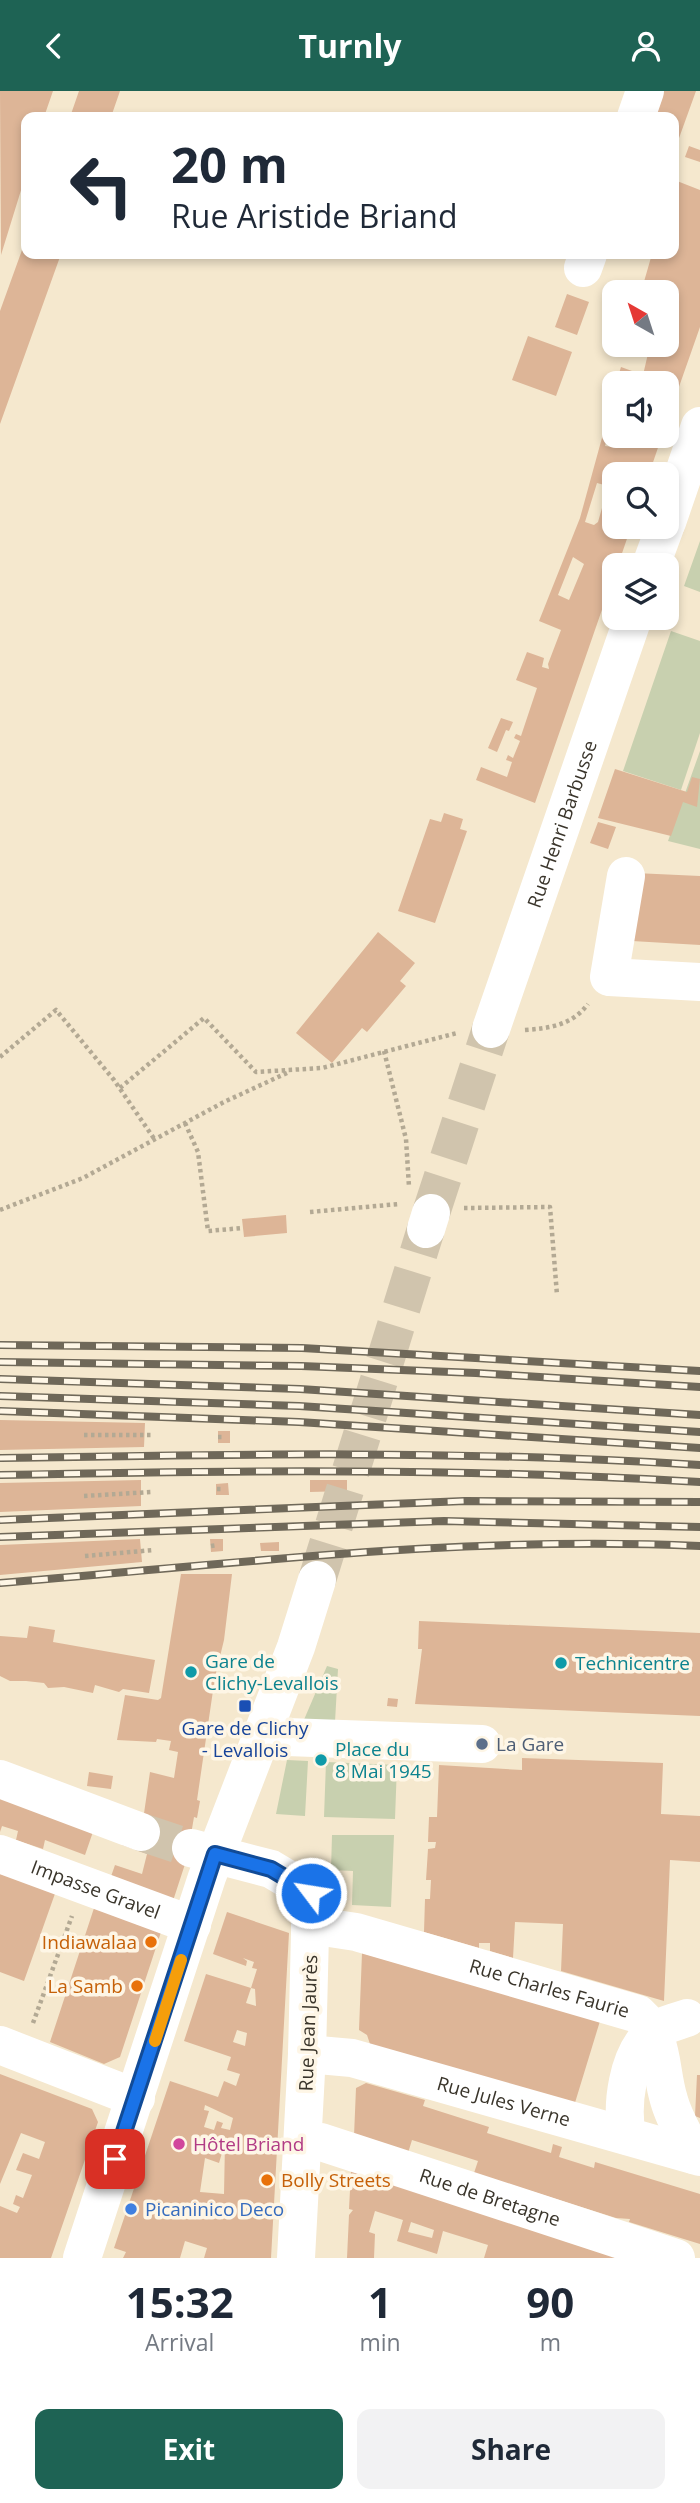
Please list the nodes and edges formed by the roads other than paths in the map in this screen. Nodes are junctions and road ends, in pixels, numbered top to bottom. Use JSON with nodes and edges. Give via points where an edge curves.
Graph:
{"nodes":[{"id":1,"x":645,"y":91,"type":"edge"},
{"id":2,"x":638,"y":112,"type":"edge"},
{"id":3,"x":700,"y":426,"type":"edge"},
{"id":4,"x":679,"y":487,"type":"edge"},
{"id":5,"x":629,"y":630,"type":"edge"},
{"id":6,"x":626,"y":876,"type":"dead end"},
{"id":7,"x":700,"y":982,"type":"edge"},
{"id":8,"x":491,"y":1029,"type":"tunnel mouth"},
{"id":9,"x":317,"y":1580,"type":"tunnel mouth"},
{"id":10,"x":260,"y":1736,"type":"junction"},
{"id":11,"x":482,"y":1745,"type":"dead end"},
{"id":12,"x":0,"y":1779,"type":"edge"},
{"id":13,"x":141,"y":1832,"type":"tunnel mouth"},
{"id":14,"x":202,"y":1851,"type":"junction"},
{"id":15,"x":0,"y":1854,"type":"edge"},
{"id":16,"x":192,"y":1925,"type":"junction"},
{"id":17,"x":310,"y":1925,"type":"junction"},
{"id":18,"x":670,"y":2024,"type":"junction"},
{"id":19,"x":11,"y":2049,"type":"edge"},
{"id":20,"x":307,"y":2054,"type":"junction"},
{"id":21,"x":136,"y":2098,"type":"junction"},
{"id":22,"x":626,"y":2136,"type":"junction"},
{"id":23,"x":303,"y":2145,"type":"junction"},
{"id":24,"x":697,"y":2156,"type":"edge"},
{"id":25,"x":82,"y":2258,"type":"edge"},
{"id":26,"x":296,"y":2258,"type":"edge"},
{"id":27,"x":676,"y":2258,"type":"edge"}],
"edges":[{"from":1,"to":2,"type":"street"},
{"from":3,"to":4,"type":"street"},
{"from":5,"to":8,"type":"street","name":"Rue Henri Barbusse"},
{"from":6,"to":7,"type":"street","via":[[610,977]]},
{"from":9,"to":10,"type":"street"},
{"from":10,"to":11,"type":"street"},
{"from":10,"to":14,"type":"street"},
{"from":12,"to":13,"type":"street"},
{"from":14,"to":16,"type":"street"},
{"from":14,"to":17,"type":"street","name":"Rue Jean Jaurès","via":[[271,1869],[311,1893]]},
{"from":15,"to":16,"type":"street","name":"Impasse Gravel"},
{"from":16,"to":21,"type":"street"},
{"from":17,"to":18,"type":"street","name":"Rue Charles Faurie","via":[[356,1932]]},
{"from":17,"to":20,"type":"street","name":"Rue Jean Jaurès"},
{"from":18,"to":22,"type":"street","via":[[640,2047],[626,2090]]},
{"from":18,"to":24,"type":"street","via":[[660,2047],[669,2101]]},
{"from":19,"to":21,"type":"street"},
{"from":20,"to":22,"type":"street","name":"Rue Jules Verne","via":[[352,2059]]},
{"from":20,"to":23,"type":"street","name":"Rue Jean Jaurès"},
{"from":21,"to":25,"type":"street"},
{"from":22,"to":24,"type":"street","name":"Rue Jules Verne"},
{"from":23,"to":26,"type":"street","name":"Rue Jean Jaurès"},
{"from":23,"to":27,"type":"street","name":"Rue de Bretagne","via":[[321,2142]]}]}
